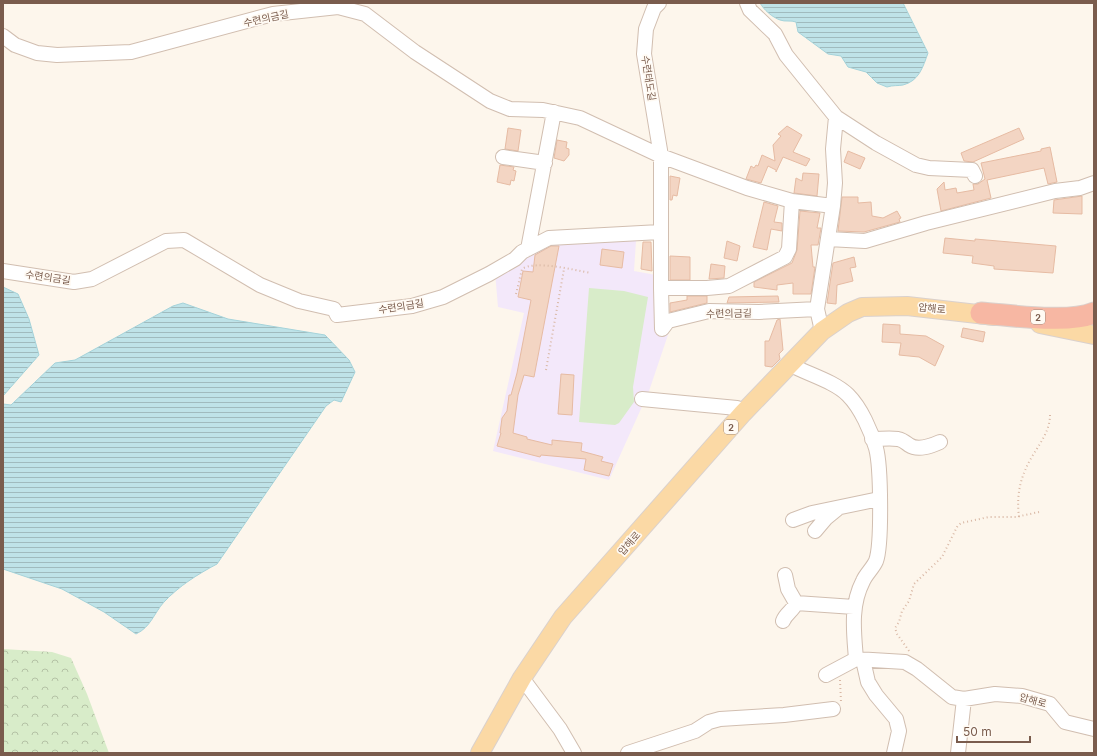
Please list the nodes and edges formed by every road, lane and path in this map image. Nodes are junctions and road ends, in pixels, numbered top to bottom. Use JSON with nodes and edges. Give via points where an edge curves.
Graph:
{"nodes":[{"id":1,"x":659,"y":3,"type":"edge"},
{"id":2,"x":747,"y":3,"type":"edge"},
{"id":3,"x":3,"y":36,"type":"edge"},
{"id":4,"x":554,"y":112,"type":"junction"},
{"id":5,"x":836,"y":117,"type":"junction"},
{"id":6,"x":661,"y":156,"type":"junction"},
{"id":7,"x":503,"y":157,"type":"dead end"},
{"id":8,"x":545,"y":163,"type":"junction"},
{"id":9,"x":975,"y":176,"type":"dead end"},
{"id":10,"x":1094,"y":183,"type":"edge"},
{"id":11,"x":792,"y":201,"type":"junction"},
{"id":12,"x":833,"y":206,"type":"junction"},
{"id":13,"x":660,"y":232,"type":"junction"},
{"id":14,"x":828,"y":239,"type":"junction"},
{"id":15,"x":528,"y":249,"type":"junction"},
{"id":16,"x":564,"y":269,"type":"junction"},
{"id":17,"x":3,"y":271,"type":"edge"},
{"id":18,"x":590,"y":273,"type":"dead end"},
{"id":19,"x":661,"y":288,"type":"junction"},
{"id":20,"x":516,"y":294,"type":"dead end"},
{"id":21,"x":817,"y":309,"type":"junction"},
{"id":22,"x":981,"y":313,"type":"junction"},
{"id":23,"x":1094,"y":313,"type":"edge"},
{"id":24,"x":822,"y":331,"type":"junction"},
{"id":25,"x":1094,"y":335,"type":"edge"},
{"id":26,"x":789,"y":364,"type":"junction"},
{"id":27,"x":546,"y":370,"type":"dead end"},
{"id":28,"x":642,"y":399,"type":"dead end"},
{"id":29,"x":743,"y":413,"type":"junction"},
{"id":30,"x":1050,"y":415,"type":"dead end"},
{"id":31,"x":872,"y":439,"type":"junction"},
{"id":32,"x":940,"y":442,"type":"dead end"},
{"id":33,"x":879,"y":499,"type":"junction"},
{"id":34,"x":837,"y":509,"type":"junction"},
{"id":35,"x":1039,"y":512,"type":"dead end"},
{"id":36,"x":1019,"y":516,"type":"junction"},
{"id":37,"x":793,"y":520,"type":"dead end"},
{"id":38,"x":815,"y":531,"type":"dead end"},
{"id":39,"x":785,"y":576,"type":"dead end"},
{"id":40,"x":796,"y":603,"type":"junction"},
{"id":41,"x":854,"y":607,"type":"junction"},
{"id":42,"x":783,"y":621,"type":"dead end"},
{"id":43,"x":860,"y":659,"type":"junction"},
{"id":44,"x":840,"y":669,"type":"junction"},
{"id":45,"x":917,"y":669,"type":"junction"},
{"id":46,"x":826,"y":674,"type":"dead end"},
{"id":47,"x":522,"y":678,"type":"junction"},
{"id":48,"x":964,"y":699,"type":"junction"},
{"id":49,"x":834,"y":709,"type":"joint"},
{"id":50,"x":1094,"y":729,"type":"edge"},
{"id":51,"x":480,"y":753,"type":"edge"},
{"id":52,"x":574,"y":753,"type":"edge"},
{"id":53,"x":628,"y":753,"type":"edge"},
{"id":54,"x":894,"y":753,"type":"edge"},
{"id":55,"x":958,"y":753,"type":"edge"}],
"edges":[{"from":1,"to":6,"type":"street","name":"수련태도길","via":[[654,8],[646,29],[644,54]]},
{"from":2,"to":5,"type":"street","via":[[750,10],[775,34],[786,55]]},
{"from":3,"to":4,"type":"street","name":"수련의금길","via":[[14,45],[37,53],[57,55],[131,52],[273,14],[338,7],[365,14],[415,52],[490,101],[510,109]]},
{"from":4,"to":6,"type":"street","name":"수련의금길","via":[[580,118]]},
{"from":4,"to":8,"type":"street"},
{"from":5,"to":9,"type":"street","via":[[911,163],[929,168],[972,170]]},
{"from":5,"to":12,"type":"street","via":[[833,149],[836,183]]},
{"from":6,"to":11,"type":"street","name":"수련의금길","via":[[747,188]]},
{"from":6,"to":13,"type":"street","name":"수련의금길"},
{"from":7,"to":8,"type":"street"},
{"from":8,"to":15,"type":"street"},
{"from":10,"to":14,"type":"street","via":[[926,223],[865,241]]},
{"from":11,"to":12,"type":"street","name":"수련의금길"},
{"from":11,"to":19,"type":"street","via":[[790,248],[786,257],[729,286]]},
{"from":12,"to":14,"type":"street"},
{"from":13,"to":15,"type":"street","name":"수련의금길","via":[[563,236],[549,238]]},
{"from":13,"to":19,"type":"street","name":"수련의금길"},
{"from":14,"to":21,"type":"street"},
{"from":15,"to":17,"type":"street","name":"수련의금길","via":[[516,259],[443,298],[412,306],[337,315],[334,309],[299,301],[260,285],[184,240],[166,241],[92,279],[81,281]]},
{"from":16,"to":18,"type":"path"},
{"from":16,"to":20,"type":"path","via":[[541,265],[524,267]]},
{"from":16,"to":27,"type":"path"},
{"from":19,"to":21,"type":"street","name":"수련의금길","via":[[662,328],[668,321],[709,311]]},
{"from":21,"to":24,"type":"street"},
{"from":22,"to":23,"type":"highway","number":"2","via":[[1082,317]]},
{"from":22,"to":24,"type":"main road","name":"압해로","number":"2","via":[[907,306],[862,307],[848,313]]},
{"from":22,"to":25,"type":"main road","name":"압해로","number":"2"},
{"from":24,"to":26,"type":"main road","name":"압해로","number":"2"},
{"from":26,"to":29,"type":"main road","name":"압해로","number":"2"},
{"from":26,"to":31,"type":"street","via":[[838,386],[848,395],[855,403]]},
{"from":28,"to":29,"type":"street","via":[[737,408]]},
{"from":29,"to":47,"type":"main road","name":"압해로","number":"2","via":[[563,618]]},
{"from":30,"to":36,"type":"path","via":[[1048,428],[1020,482]]},
{"from":31,"to":32,"type":"street","via":[[899,439],[909,446],[917,447],[929,447]]},
{"from":31,"to":33,"type":"street","via":[[878,464]]},
{"from":33,"to":34,"type":"street"},
{"from":33,"to":41,"type":"street","via":[[876,561],[862,582]]},
{"from":34,"to":37,"type":"street","via":[[812,513]]},
{"from":34,"to":38,"type":"street"},
{"from":35,"to":36,"type":"path"},
{"from":36,"to":45,"type":"path","via":[[989,517],[961,523],[942,557],[914,584],[909,601],[895,628]]},
{"from":39,"to":40,"type":"street","via":[[788,589]]},
{"from":40,"to":41,"type":"street"},
{"from":40,"to":42,"type":"street"},
{"from":41,"to":43,"type":"street"},
{"from":43,"to":44,"type":"street"},
{"from":43,"to":45,"type":"street","name":"압해로","via":[[905,662]]},
{"from":43,"to":54,"type":"street","via":[[868,682],[896,719],[898,731]]},
{"from":44,"to":46,"type":"street"},
{"from":44,"to":49,"type":"path","via":[[841,704]]},
{"from":45,"to":48,"type":"street","name":"압해로","via":[[952,697]]},
{"from":47,"to":51,"type":"main road","name":"압해로","number":"2"},
{"from":47,"to":52,"type":"street","via":[[560,729]]},
{"from":48,"to":50,"type":"street","name":"압해로","via":[[995,694],[1022,696],[1050,704],[1066,722]]},
{"from":48,"to":55,"type":"street"},
{"from":49,"to":53,"type":"street","via":[[720,719],[694,731]]}]}
